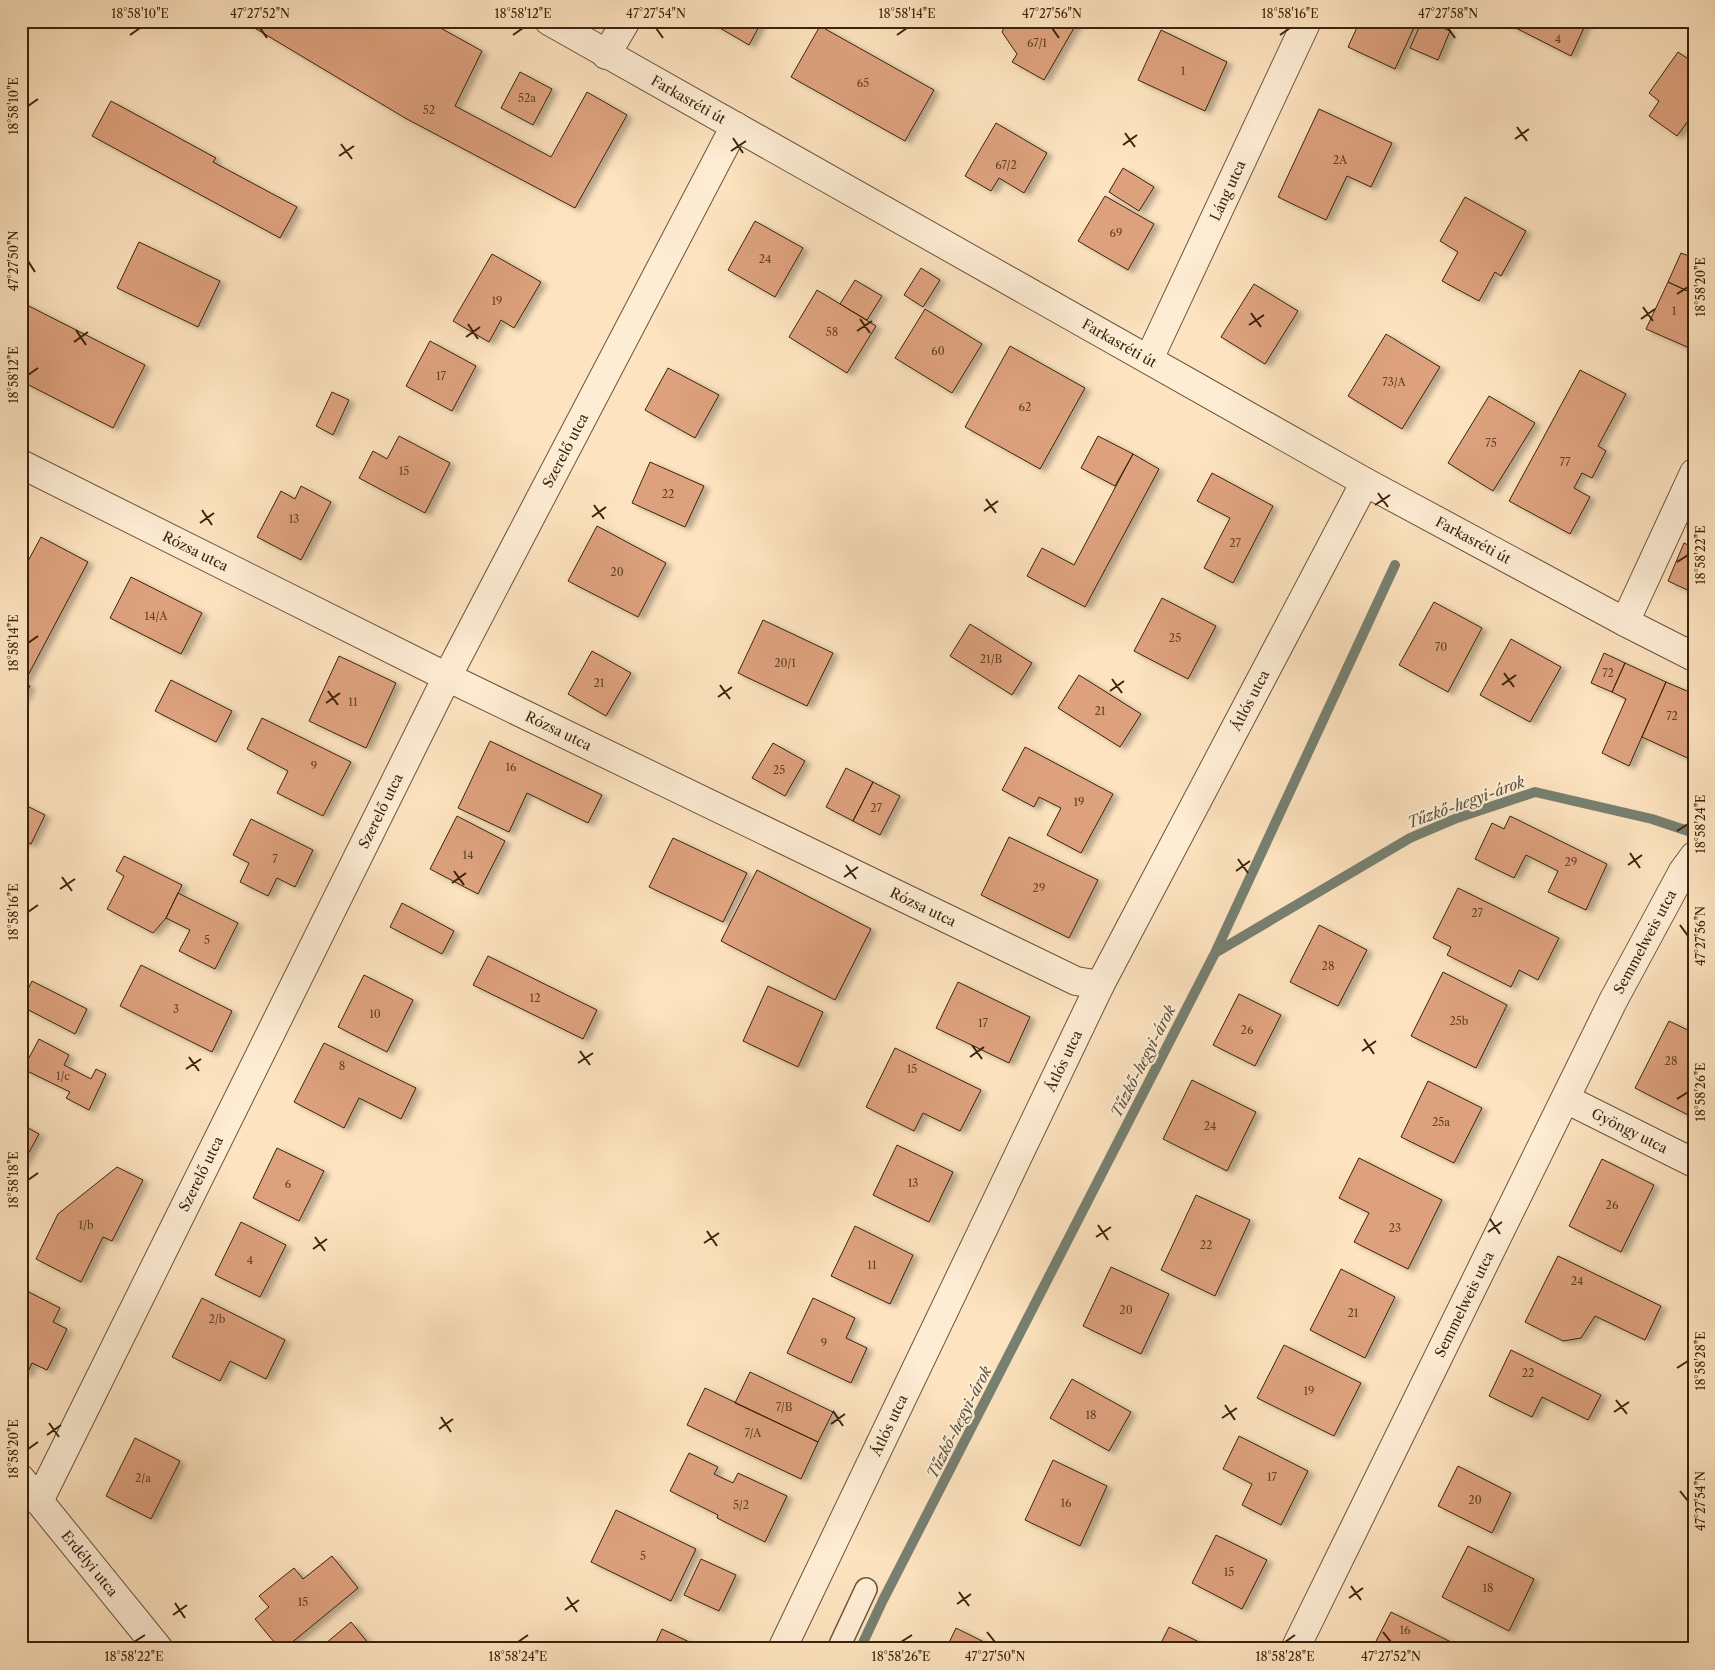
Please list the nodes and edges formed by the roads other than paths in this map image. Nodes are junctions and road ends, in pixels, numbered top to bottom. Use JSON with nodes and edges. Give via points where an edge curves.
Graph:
{"nodes":[{"id":1,"x":548,"y":21,"type":"edge"},
{"id":2,"x":626,"y":21,"type":"edge"},
{"id":3,"x":1307,"y":21,"type":"edge"},
{"id":4,"x":606,"y":55,"type":"junction"},
{"id":5,"x":735,"y":126,"type":"junction"},
{"id":6,"x":1148,"y":359,"type":"junction"},
{"id":7,"x":21,"y":464,"type":"edge"},
{"id":8,"x":1694,"y":473,"type":"edge"},
{"id":9,"x":1365,"y":482,"type":"junction"},
{"id":10,"x":1625,"y":622,"type":"junction"},
{"id":11,"x":1694,"y":657,"type":"edge"},
{"id":12,"x":447,"y":677,"type":"junction"},
{"id":13,"x":1694,"y":856,"type":"edge"},
{"id":14,"x":1100,"y":985,"type":"junction"},
{"id":15,"x":1566,"y":1099,"type":"junction"},
{"id":16,"x":1694,"y":1163,"type":"edge"},
{"id":17,"x":21,"y":1479,"type":"edge"},
{"id":18,"x":39,"y":1501,"type":"junction"},
{"id":19,"x":866,"y":1589,"type":"dead end"},
{"id":20,"x":159,"y":1649,"type":"edge"},
{"id":21,"x":782,"y":1649,"type":"edge"},
{"id":22,"x":838,"y":1649,"type":"edge"},
{"id":23,"x":1295,"y":1649,"type":"edge"}],
"edges":[{"from":1,"to":4,"type":"street","name":"Farkasréti út"},
{"from":2,"to":4,"type":"street"},
{"from":3,"to":6,"type":"street","name":"Láng utca"},
{"from":4,"to":5,"type":"street","name":"Farkasréti út"},
{"from":5,"to":6,"type":"street","name":"Farkasréti út"},
{"from":5,"to":12,"type":"street","name":"Szerelő utca"},
{"from":6,"to":9,"type":"street","name":"Farkasréti út"},
{"from":7,"to":12,"type":"street","name":"Rózsa utca"},
{"from":8,"to":10,"type":"street"},
{"from":9,"to":10,"type":"street","name":"Farkasréti út"},
{"from":9,"to":14,"type":"street","name":"Átlós utca"},
{"from":10,"to":11,"type":"street","name":"Farkasréti út"},
{"from":12,"to":14,"type":"street","name":"Rózsa utca","via":[[1076,981]]},
{"from":12,"to":18,"type":"street","name":"Szerelő utca"},
{"from":13,"to":15,"type":"street","name":"Semmelweis utca","via":[[1613,1001]]},
{"from":14,"to":21,"type":"street","name":"Átlós utca"},
{"from":15,"to":16,"type":"street","name":"Gyöngy utca"},
{"from":15,"to":23,"type":"street","name":"Semmelweis utca"},
{"from":17,"to":18,"type":"street","name":"Erdélyi utca"},
{"from":18,"to":20,"type":"street","name":"Erdélyi utca"},
{"from":19,"to":22,"type":"lane"}]}
